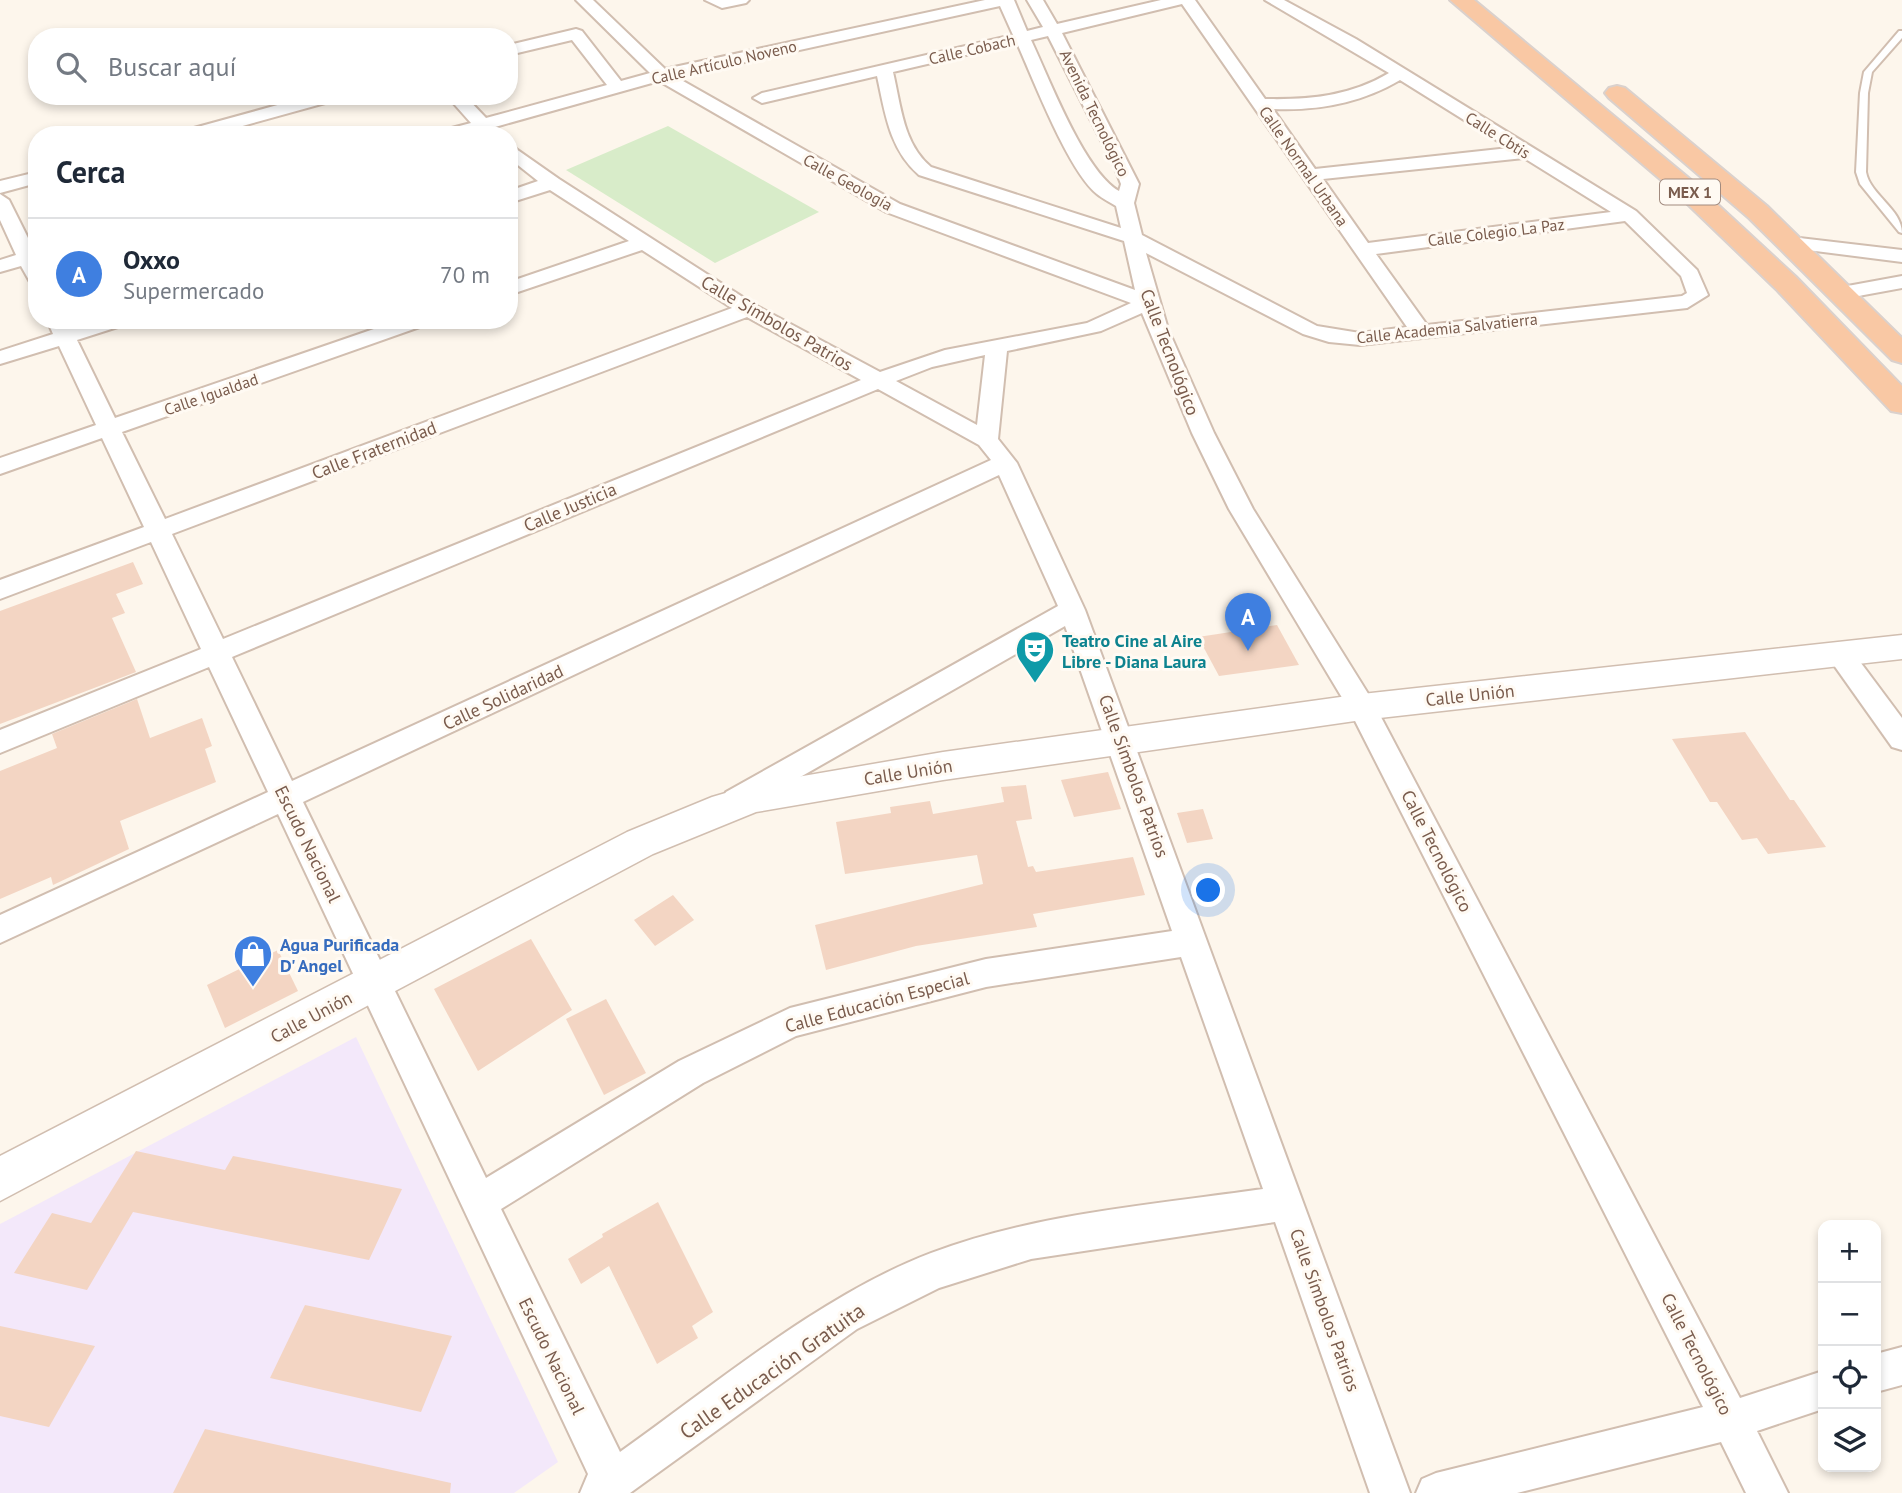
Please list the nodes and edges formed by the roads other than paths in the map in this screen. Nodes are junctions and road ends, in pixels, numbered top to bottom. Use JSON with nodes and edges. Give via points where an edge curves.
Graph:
{"nodes":[{"id":1,"x":741,"y":0,"type":"edge"},
{"id":2,"x":1005,"y":0,"type":"edge"},
{"id":3,"x":1035,"y":0,"type":"edge"},
{"id":4,"x":1184,"y":0,"type":"edge"},
{"id":5,"x":1273,"y":0,"type":"edge"},
{"id":6,"x":1461,"y":0,"type":"edge"},
{"id":7,"x":718,"y":1,"type":"edge"},
{"id":8,"x":585,"y":2,"type":"edge"},
{"id":9,"x":1054,"y":30,"type":"junction"},
{"id":10,"x":1902,"y":33,"type":"edge"},
{"id":11,"x":576,"y":34,"type":"junction"},
{"id":12,"x":1024,"y":37,"type":"junction"},
{"id":13,"x":518,"y":48,"type":"edge"},
{"id":14,"x":884,"y":70,"type":"junction"},
{"id":15,"x":1399,"y":74,"type":"junction"},
{"id":16,"x":661,"y":75,"type":"junction"},
{"id":17,"x":1578,"y":76,"type":"junction"},
{"id":18,"x":617,"y":87,"type":"junction"},
{"id":19,"x":762,"y":99,"type":"dead end"},
{"id":20,"x":1260,"y":104,"type":"junction"},
{"id":21,"x":297,"y":105,"type":"edge"},
{"id":22,"x":463,"y":105,"type":"edge"},
{"id":23,"x":222,"y":126,"type":"edge"},
{"id":24,"x":483,"y":126,"type":"edge"},
{"id":25,"x":499,"y":126,"type":"edge"},
{"id":26,"x":1526,"y":152,"type":"junction"},
{"id":27,"x":518,"y":156,"type":"edge"},
{"id":28,"x":1310,"y":174,"type":"junction"},
{"id":29,"x":28,"y":179,"type":"edge"},
{"id":30,"x":552,"y":183,"type":"junction"},
{"id":31,"x":0,"y":187,"type":"edge"},
{"id":32,"x":518,"y":194,"type":"edge"},
{"id":33,"x":0,"y":201,"type":"edge"},
{"id":34,"x":1125,"y":203,"type":"junction"},
{"id":35,"x":1629,"y":215,"type":"junction"},
{"id":36,"x":1902,"y":230,"type":"edge"},
{"id":37,"x":1133,"y":239,"type":"junction"},
{"id":38,"x":645,"y":242,"type":"junction"},
{"id":39,"x":1791,"y":243,"type":"junction"},
{"id":40,"x":28,"y":249,"type":"edge"},
{"id":41,"x":1363,"y":250,"type":"junction"},
{"id":42,"x":1902,"y":256,"type":"edge"},
{"id":43,"x":28,"y":257,"type":"edge"},
{"id":44,"x":0,"y":266,"type":"edge"},
{"id":45,"x":1902,"y":282,"type":"edge"},
{"id":46,"x":518,"y":286,"type":"edge"},
{"id":47,"x":1842,"y":293,"type":"junction"},
{"id":48,"x":1698,"y":295,"type":"joint"},
{"id":49,"x":1148,"y":302,"type":"junction"},
{"id":50,"x":748,"y":309,"type":"junction"},
{"id":51,"x":61,"y":329,"type":"edge"},
{"id":52,"x":395,"y":329,"type":"edge"},
{"id":53,"x":1421,"y":332,"type":"junction"},
{"id":54,"x":997,"y":345,"type":"junction"},
{"id":55,"x":1902,"y":354,"type":"edge"},
{"id":56,"x":0,"y":358,"type":"edge"},
{"id":57,"x":876,"y":380,"type":"junction"},
{"id":58,"x":1902,"y":404,"type":"edge"},
{"id":59,"x":109,"y":429,"type":"junction"},
{"id":60,"x":987,"y":440,"type":"junction"},
{"id":61,"x":1005,"y":463,"type":"junction"},
{"id":62,"x":0,"y":466,"type":"edge"},
{"id":63,"x":158,"y":531,"type":"junction"},
{"id":64,"x":0,"y":590,"type":"edge"},
{"id":65,"x":1072,"y":610,"type":"junction"},
{"id":66,"x":1902,"y":647,"type":"edge"},
{"id":67,"x":216,"y":653,"type":"junction"},
{"id":68,"x":1840,"y":654,"type":"junction"},
{"id":69,"x":1362,"y":707,"type":"junction"},
{"id":70,"x":1902,"y":739,"type":"edge"},
{"id":71,"x":1121,"y":740,"type":"junction"},
{"id":72,"x":0,"y":742,"type":"edge"},
{"id":73,"x":286,"y":798,"type":"junction"},
{"id":74,"x":725,"y":807,"type":"junction"},
{"id":75,"x":0,"y":930,"type":"edge"},
{"id":76,"x":1193,"y":942,"type":"junction"},
{"id":77,"x":374,"y":984,"type":"junction"},
{"id":78,"x":0,"y":1180,"type":"edge"},
{"id":79,"x":479,"y":1202,"type":"junction"},
{"id":80,"x":1286,"y":1203,"type":"junction"},
{"id":81,"x":1902,"y":1366,"type":"edge"},
{"id":82,"x":1881,"y":1372,"type":"edge"},
{"id":83,"x":1818,"y":1392,"type":"edge"},
{"id":84,"x":1731,"y":1420,"type":"junction"},
{"id":85,"x":605,"y":1487,"type":"edge"},
{"id":86,"x":1390,"y":1493,"type":"edge"},
{"id":87,"x":1436,"y":1493,"type":"edge"},
{"id":88,"x":1768,"y":1493,"type":"edge"}],
"edges":[{"from":1,"to":7,"type":"street"},
{"from":2,"to":12,"type":"street","name":"Avenida Tecnológico"},
{"from":2,"to":16,"type":"street","name":"Calle Artículo Noveno"},
{"from":3,"to":9,"type":"street","name":"Avenida Tecnológico"},
{"from":4,"to":9,"type":"street","name":"Calle Cobach"},
{"from":4,"to":20,"type":"street","name":"Calle Normal Urbana"},
{"from":5,"to":15,"type":"street","name":"Calle Cbtis"},
{"from":6,"to":17,"type":"highway","number":"MEX 1"},
{"from":8,"to":11,"type":"street"},
{"from":8,"to":16,"type":"street","name":"Calle Geología"},
{"from":9,"to":12,"type":"street","name":"Calle Cobach"},
{"from":9,"to":34,"type":"street","name":"Avenida Tecnológico","via":[[1123,166],[1130,184]]},
{"from":10,"to":36,"type":"lane","via":[[1868,72],[1861,172],[1872,195]]},
{"from":11,"to":13,"type":"street"},
{"from":11,"to":18,"type":"street"},
{"from":12,"to":14,"type":"street","name":"Calle Cobach"},
{"from":12,"to":34,"type":"street","name":"Avenida Tecnológico","via":[[1087,169],[1103,190]]},
{"from":14,"to":19,"type":"street","name":"Calle Cobach"},
{"from":14,"to":37,"type":"street","name":"Calle Academia Salvatierra","via":[[904,147],[916,165]]},
{"from":15,"to":20,"type":"street","via":[[1376,89],[1332,102]]},
{"from":15,"to":26,"type":"street","name":"Calle Cbtis"},
{"from":16,"to":18,"type":"street","name":"Calle Artículo Noveno"},
{"from":16,"to":49,"type":"street","name":"Calle Geología","via":[[893,208]]},
{"from":17,"to":39,"type":"highway","number":"MEX 1"},
{"from":17,"to":58,"type":"highway","number":"MEX 1"},
{"from":18,"to":25,"type":"street","name":"Calle Artículo Noveno"},
{"from":20,"to":28,"type":"street","name":"Calle Normal Urbana"},
{"from":21,"to":23,"type":"street"},
{"from":22,"to":24,"type":"street"},
{"from":26,"to":28,"type":"street"},
{"from":26,"to":35,"type":"street","name":"Calle Cbtis"},
{"from":27,"to":30,"type":"street","name":"Calle Símbolos Patrios"},
{"from":28,"to":41,"type":"street","name":"Calle Normal Urbana"},
{"from":29,"to":31,"type":"street"},
{"from":30,"to":32,"type":"street"},
{"from":30,"to":38,"type":"street","name":"Calle Símbolos Patrios"},
{"from":33,"to":40,"type":"street"},
{"from":34,"to":37,"type":"street","name":"Calle Tecnológico"},
{"from":35,"to":41,"type":"street","name":"Calle Colegio La Paz"},
{"from":35,"to":48,"type":"street","name":"Calle Cbtis","via":[[1690,274]]},
{"from":37,"to":49,"type":"street","name":"Calle Tecnológico"},
{"from":37,"to":53,"type":"street","name":"Calle Academia Salvatierra","via":[[1329,336],[1360,339]]},
{"from":38,"to":46,"type":"street"},
{"from":38,"to":50,"type":"street","name":"Calle Símbolos Patrios"},
{"from":39,"to":42,"type":"street"},
{"from":39,"to":47,"type":"highway","number":"MEX 1"},
{"from":41,"to":53,"type":"street","name":"Calle Normal Urbana"},
{"from":43,"to":44,"type":"street"},
{"from":45,"to":47,"type":"street"},
{"from":47,"to":55,"type":"highway","number":"MEX 1"},
{"from":48,"to":53,"type":"street","name":"Calle Academia Salvatierra","via":[[1687,302]]},
{"from":49,"to":54,"type":"street","name":"Calle Justicia","via":[[1098,326]]},
{"from":49,"to":69,"type":"street","name":"Calle Tecnológico","via":[[1178,378],[1241,509]]},
{"from":50,"to":57,"type":"street","name":"Calle Símbolos Patrios"},
{"from":50,"to":63,"type":"street","name":"Calle Fraternidad"},
{"from":51,"to":56,"type":"street"},
{"from":51,"to":59,"type":"street","name":"Escudo Nacional"},
{"from":52,"to":59,"type":"street","name":"Calle Igualdad"},
{"from":54,"to":57,"type":"street","name":"Calle Justicia","via":[[957,352]]},
{"from":54,"to":60,"type":"street"},
{"from":57,"to":60,"type":"street","name":"Calle Símbolos Patrios"},
{"from":57,"to":67,"type":"street","name":"Calle Justicia"},
{"from":59,"to":62,"type":"street","name":"Calle Igualdad"},
{"from":59,"to":63,"type":"street","name":"Escudo Nacional"},
{"from":60,"to":61,"type":"street","name":"Calle Símbolos Patrios"},
{"from":61,"to":65,"type":"street","name":"Calle Símbolos Patrios"},
{"from":61,"to":73,"type":"street","name":"Calle Solidaridad"},
{"from":63,"to":64,"type":"street","name":"Calle Fraternidad"},
{"from":63,"to":67,"type":"street","name":"Escudo Nacional"},
{"from":65,"to":71,"type":"street","name":"Calle Símbolos Patrios"},
{"from":65,"to":74,"type":"street"},
{"from":66,"to":68,"type":"street","name":"Calle Unión"},
{"from":67,"to":72,"type":"street","name":"Calle Justicia"},
{"from":67,"to":73,"type":"street","name":"Escudo Nacional"},
{"from":68,"to":69,"type":"street","name":"Calle Unión"},
{"from":68,"to":70,"type":"street"},
{"from":69,"to":71,"type":"street","name":"Calle Unión"},
{"from":69,"to":84,"type":"street","name":"Calle Tecnológico"},
{"from":71,"to":74,"type":"street","name":"Calle Unión","via":[[791,791]]},
{"from":71,"to":76,"type":"street","name":"Calle Símbolos Patrios"},
{"from":73,"to":75,"type":"street","name":"Calle Solidaridad"},
{"from":73,"to":77,"type":"street","name":"Escudo Nacional"},
{"from":74,"to":77,"type":"street","name":"Calle Unión","via":[[640,843]]},
{"from":76,"to":79,"type":"street","name":"Calle Educación Especial","via":[[986,973],[790,1023],[691,1072]]},
{"from":76,"to":80,"type":"street","name":"Calle Símbolos Patrios"},
{"from":77,"to":78,"type":"street","name":"Calle Unión"},
{"from":77,"to":79,"type":"street","name":"Escudo Nacional"},
{"from":79,"to":85,"type":"street","name":"Escudo Nacional"},
{"from":80,"to":85,"type":"street","name":"Calle Educación Gratuita","via":[[1031,1241],[933,1271],[844,1317]]},
{"from":80,"to":86,"type":"street","name":"Calle Símbolos Patrios"},
{"from":81,"to":82,"type":"street"},
{"from":83,"to":84,"type":"street"},
{"from":84,"to":87,"type":"street"},
{"from":84,"to":88,"type":"street","name":"Calle Tecnológico"}]}
